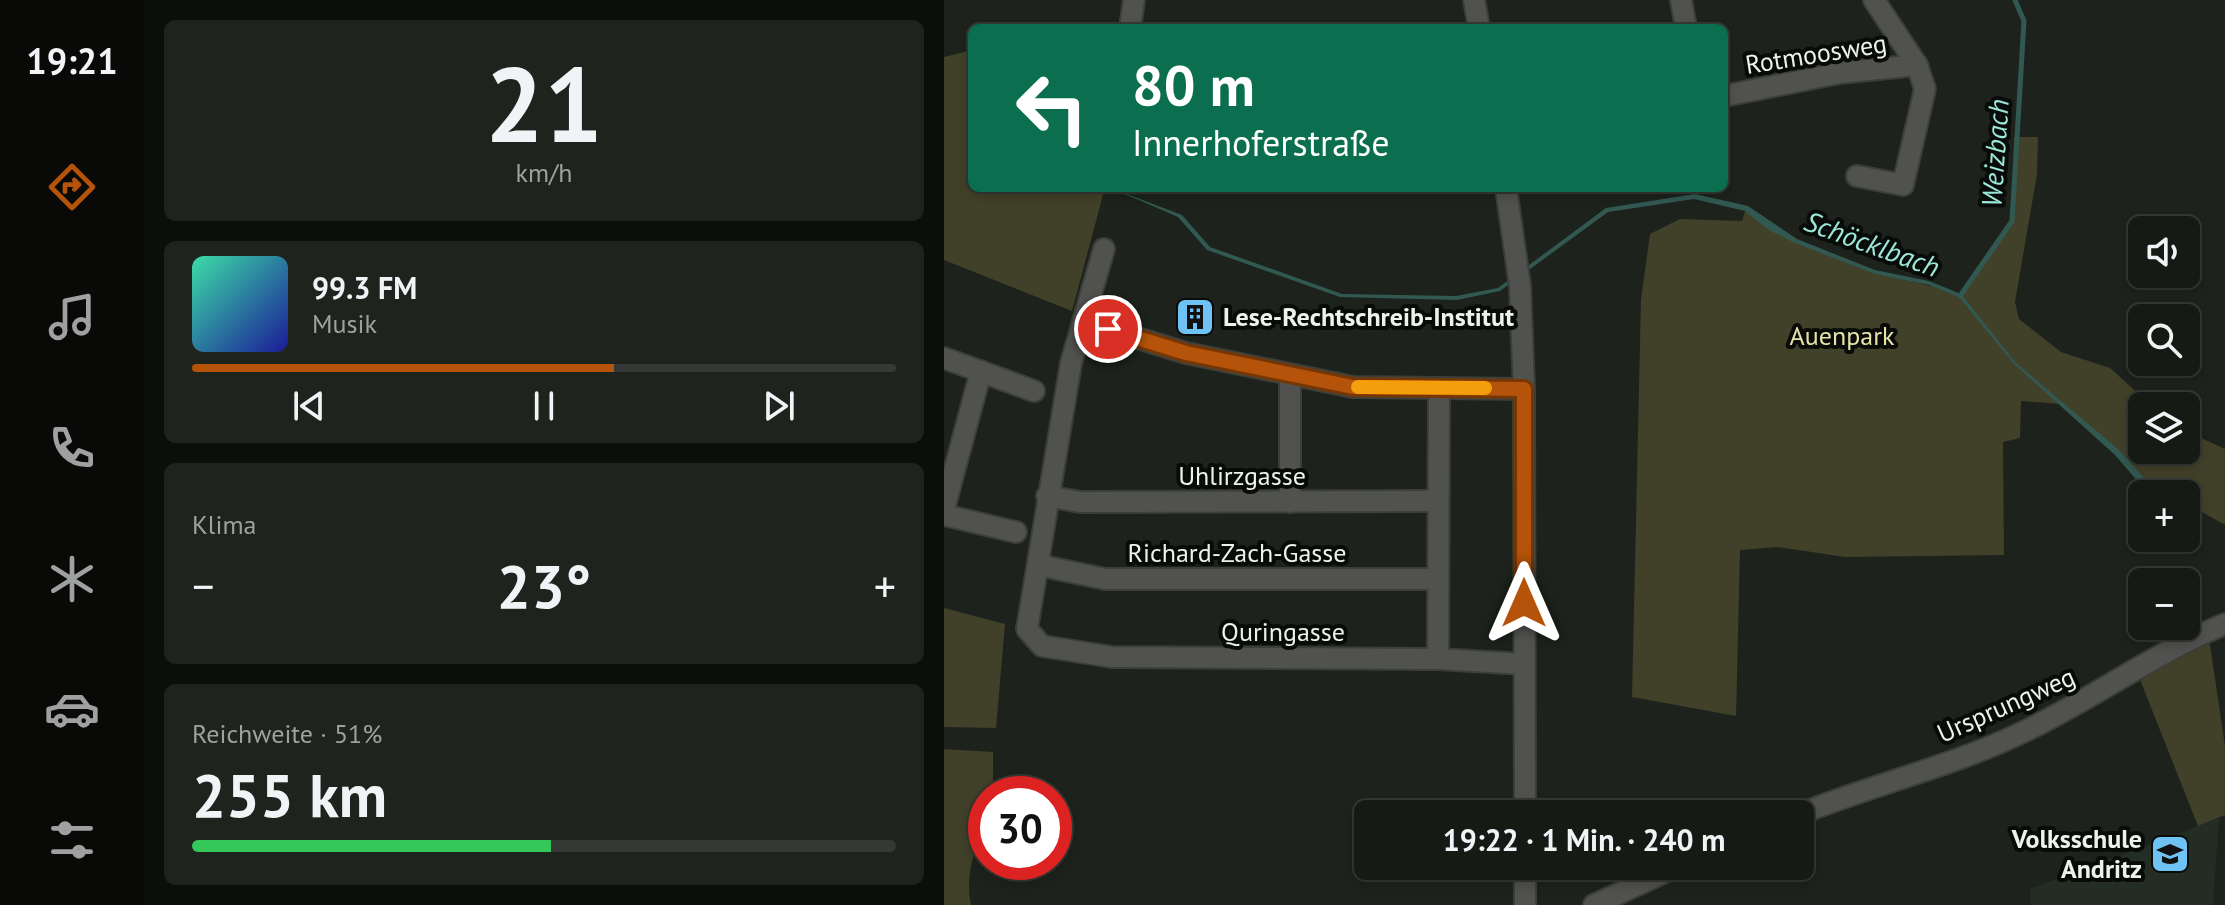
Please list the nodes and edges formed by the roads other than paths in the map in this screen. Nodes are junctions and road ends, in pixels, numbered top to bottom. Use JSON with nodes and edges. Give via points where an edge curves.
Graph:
{"nodes":[{"id":1,"x":1134,"y":0,"type":"edge"},
{"id":2,"x":1474,"y":0,"type":"edge"},
{"id":3,"x":1681,"y":0,"type":"edge"},
{"id":4,"x":1874,"y":0,"type":"edge"},
{"id":5,"x":1131,"y":24,"type":"edge"},
{"id":6,"x":1478,"y":24,"type":"edge"},
{"id":7,"x":1685,"y":24,"type":"edge"},
{"id":8,"x":1917,"y":65,"type":"junction"},
{"id":9,"x":1728,"y":95,"type":"edge"},
{"id":10,"x":1857,"y":176,"type":"dead end"},
{"id":11,"x":1507,"y":192,"type":"edge"},
{"id":12,"x":1104,"y":249,"type":"dead end"},
{"id":13,"x":1083,"y":321,"type":"junction"},
{"id":14,"x":944,"y":358,"type":"edge"},
{"id":15,"x":981,"y":371,"type":"junction"},
{"id":16,"x":1290,"y":375,"type":"junction"},
{"id":17,"x":1439,"y":389,"type":"junction"},
{"id":18,"x":1524,"y":389,"type":"junction"},
{"id":19,"x":1034,"y":391,"type":"dead end"},
{"id":20,"x":1047,"y":496,"type":"junction"},
{"id":21,"x":1437,"y":501,"type":"junction"},
{"id":22,"x":1290,"y":502,"type":"junction"},
{"id":23,"x":944,"y":512,"type":"edge"},
{"id":24,"x":1016,"y":532,"type":"dead end"},
{"id":25,"x":1038,"y":565,"type":"junction"},
{"id":26,"x":1438,"y":579,"type":"junction"},
{"id":27,"x":2225,"y":624,"type":"edge"},
{"id":28,"x":1438,"y":659,"type":"junction"},
{"id":29,"x":1524,"y":664,"type":"junction"},
{"id":30,"x":1525,"y":800,"type":"edge"},
{"id":31,"x":1814,"y":809,"type":"edge"},
{"id":32,"x":1525,"y":880,"type":"edge"},
{"id":33,"x":1648,"y":880,"type":"edge"},
{"id":34,"x":1525,"y":905,"type":"edge"},
{"id":35,"x":1594,"y":905,"type":"edge"}],
"edges":[{"from":1,"to":5,"type":"street"},
{"from":2,"to":6,"type":"street"},
{"from":3,"to":7,"type":"street"},
{"from":4,"to":8,"type":"street","name":"Rotmoosweg"},
{"from":8,"to":9,"type":"street","name":"Rotmoosweg","via":[[1839,73]]},
{"from":8,"to":10,"type":"street","name":"Rotmoosweg","via":[[1925,89],[1903,185]]},
{"from":11,"to":18,"type":"street"},
{"from":12,"to":13,"type":"street"},
{"from":13,"to":16,"type":"street","via":[[1186,353]]},
{"from":13,"to":20,"type":"street"},
{"from":14,"to":15,"type":"street"},
{"from":15,"to":19,"type":"street"},
{"from":15,"to":23,"type":"street"},
{"from":16,"to":17,"type":"street","via":[[1374,389]]},
{"from":16,"to":22,"type":"street"},
{"from":17,"to":18,"type":"street"},
{"from":17,"to":21,"type":"street"},
{"from":18,"to":29,"type":"street"},
{"from":20,"to":22,"type":"street","name":"Uhlirzgasse","via":[[1080,502]]},
{"from":20,"to":25,"type":"street"},
{"from":21,"to":22,"type":"street","name":"Uhlirzgasse"},
{"from":21,"to":26,"type":"street"},
{"from":23,"to":24,"type":"street"},
{"from":25,"to":26,"type":"street","name":"Richard-Zach-Gasse","via":[[1105,579]]},
{"from":25,"to":28,"type":"street","name":"Quringasse","via":[[1027,629],[1042,646],[1112,657]]},
{"from":26,"to":28,"type":"street"},
{"from":27,"to":31,"type":"street","name":"Ursprungweg","via":[[2141,664],[2014,736]]},
{"from":28,"to":29,"type":"street","name":"Quringasse"},
{"from":29,"to":30,"type":"street"},
{"from":32,"to":34,"type":"street"},
{"from":33,"to":35,"type":"street"}]}
